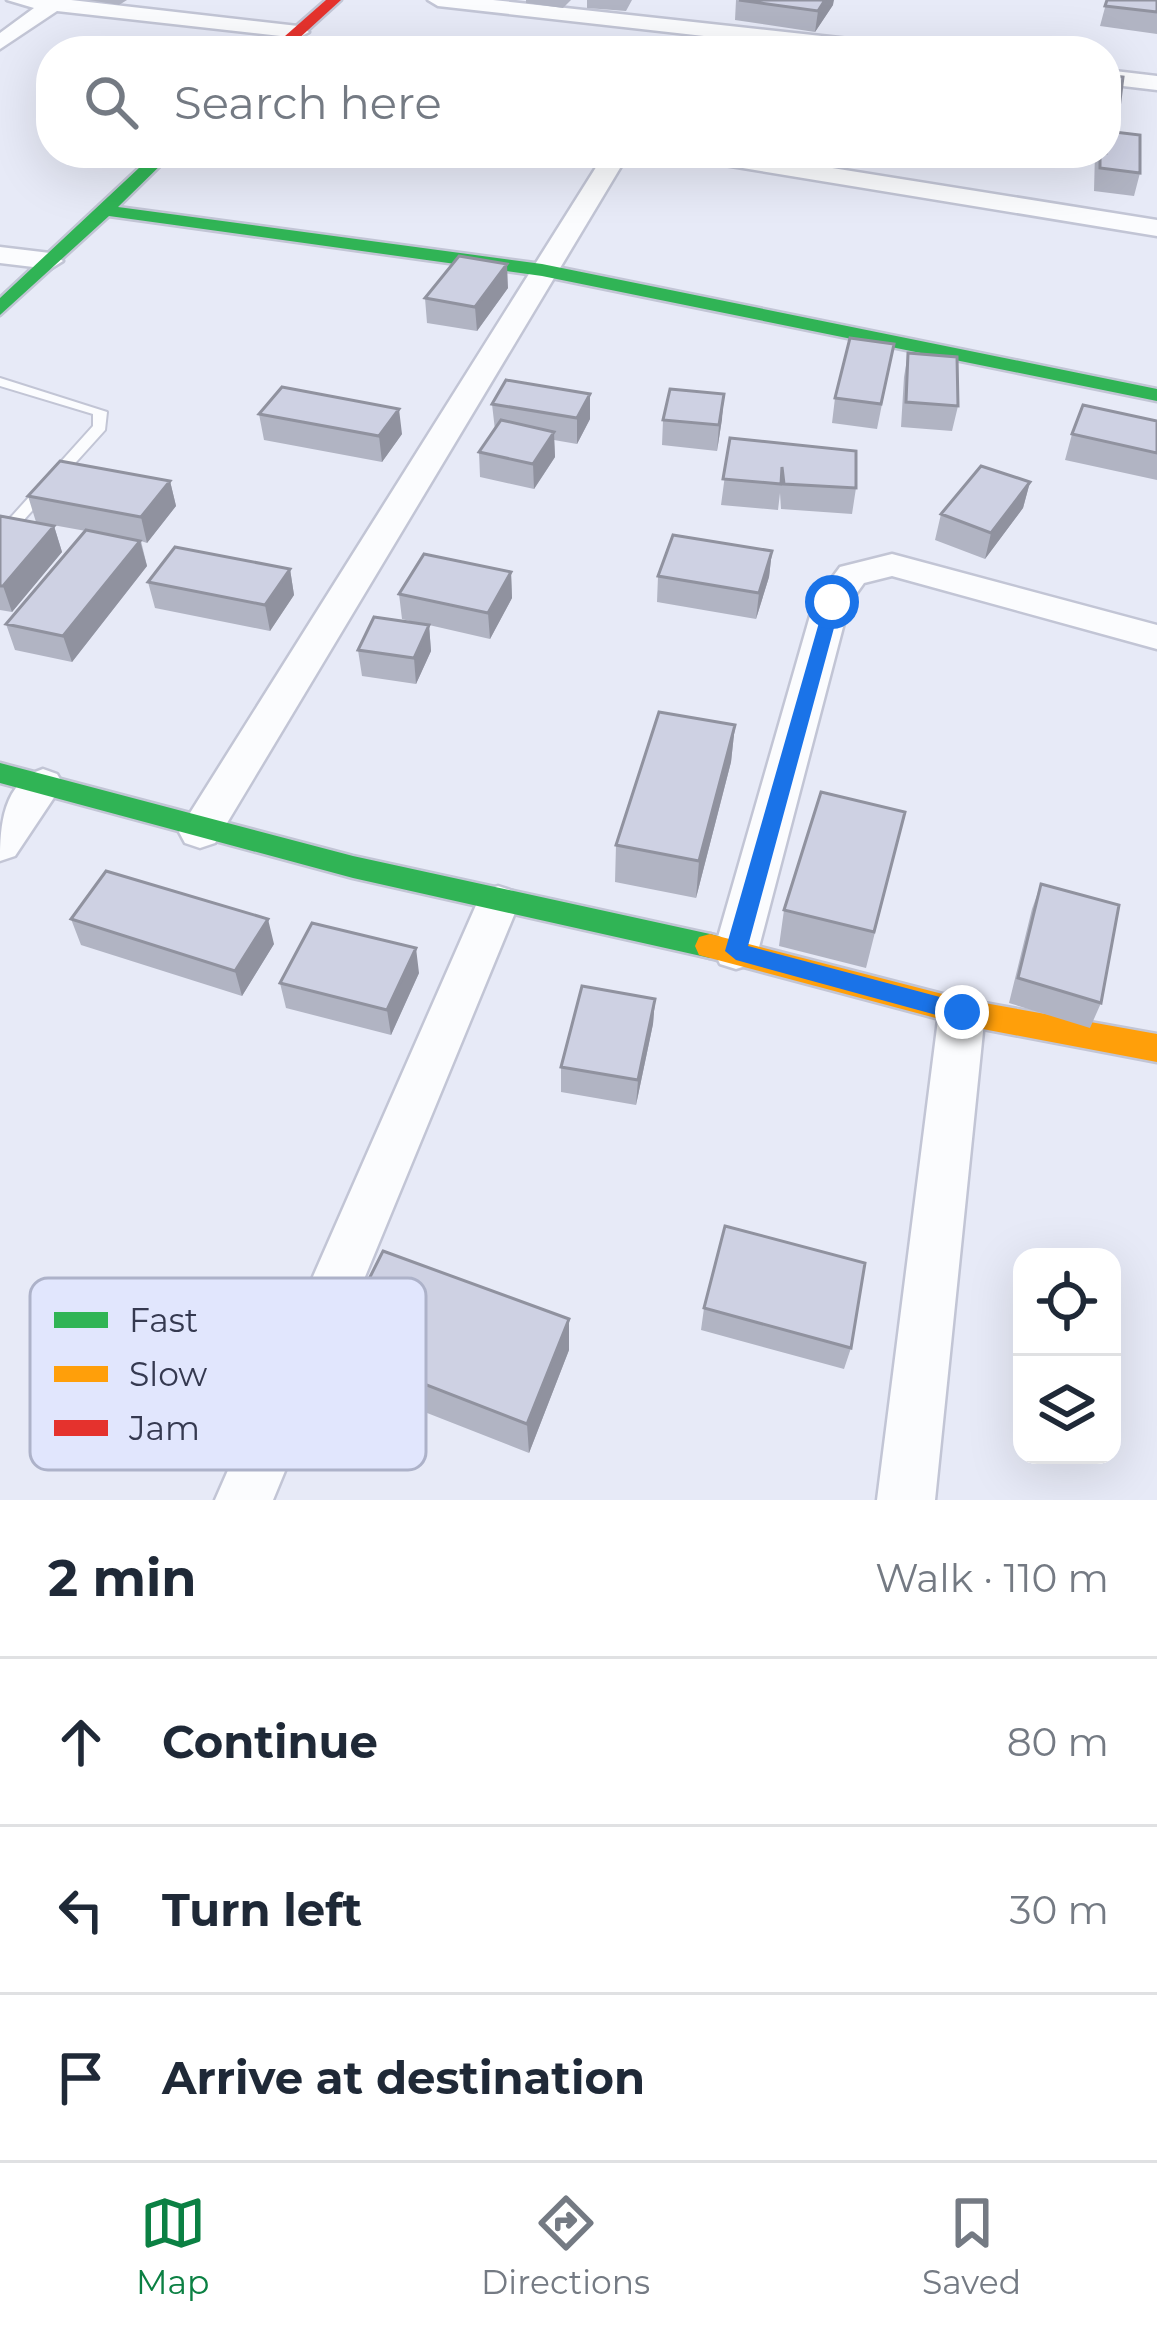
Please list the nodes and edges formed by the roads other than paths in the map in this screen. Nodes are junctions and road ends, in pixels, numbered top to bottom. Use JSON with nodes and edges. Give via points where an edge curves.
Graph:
{"nodes":[{"id":1,"x":17,"y":0,"type":"edge"},
{"id":2,"x":334,"y":0,"type":"edge"},
{"id":3,"x":438,"y":0,"type":"edge"},
{"id":4,"x":702,"y":0,"type":"edge"},
{"id":5,"x":51,"y":5,"type":"junction"},
{"id":6,"x":686,"y":26,"type":"junction"},
{"id":7,"x":249,"y":36,"type":"edge"},
{"id":8,"x":294,"y":36,"type":"edge"},
{"id":9,"x":680,"y":36,"type":"edge"},
{"id":10,"x":770,"y":36,"type":"edge"},
{"id":11,"x":0,"y":43,"type":"edge"},
{"id":12,"x":1121,"y":78,"type":"edge"},
{"id":13,"x":1157,"y":83,"type":"edge"},
{"id":14,"x":149,"y":168,"type":"edge"},
{"id":15,"x":607,"y":168,"type":"edge"},
{"id":16,"x":787,"y":168,"type":"edge"},
{"id":17,"x":104,"y":210,"type":"junction"},
{"id":18,"x":1157,"y":228,"type":"edge"},
{"id":19,"x":0,"y":255,"type":"edge"},
{"id":20,"x":50,"y":261,"type":"junction"},
{"id":21,"x":542,"y":270,"type":"junction"},
{"id":22,"x":0,"y":309,"type":"edge"},
{"id":23,"x":0,"y":382,"type":"edge"},
{"id":24,"x":1157,"y":395,"type":"edge"},
{"id":25,"x":17,"y":519,"type":"edge"},
{"id":26,"x":1157,"y":637,"type":"edge"},
{"id":27,"x":0,"y":773,"type":"edge"},
{"id":28,"x":43,"y":784,"type":"junction"},
{"id":29,"x":200,"y":832,"type":"junction"},
{"id":30,"x":0,"y":844,"type":"edge"},
{"id":31,"x":498,"y":903,"type":"junction"},
{"id":32,"x":736,"y":951,"type":"junction"},
{"id":33,"x":962,"y":1012,"type":"junction"},
{"id":34,"x":1157,"y":1048,"type":"edge"},
{"id":35,"x":338,"y":1278,"type":"edge"},
{"id":36,"x":257,"y":1470,"type":"edge"},
{"id":37,"x":244,"y":1500,"type":"edge"},
{"id":38,"x":906,"y":1500,"type":"edge"}],
"edges":[{"from":1,"to":5,"type":"street"},
{"from":2,"to":8,"type":"street"},
{"from":3,"to":6,"type":"street"},
{"from":4,"to":6,"type":"street"},
{"from":5,"to":7,"type":"street"},
{"from":5,"to":11,"type":"street"},
{"from":6,"to":9,"type":"street"},
{"from":6,"to":10,"type":"street"},
{"from":12,"to":13,"type":"street"},
{"from":14,"to":17,"type":"street"},
{"from":15,"to":21,"type":"street"},
{"from":16,"to":18,"type":"street"},
{"from":17,"to":20,"type":"street"},
{"from":17,"to":21,"type":"street"},
{"from":19,"to":20,"type":"street"},
{"from":20,"to":22,"type":"street"},
{"from":21,"to":24,"type":"street"},
{"from":21,"to":29,"type":"street"},
{"from":23,"to":25,"type":"lane","via":[[100,412],[100,427]]},
{"from":26,"to":32,"type":"street","via":[[892,565],[852,575],[832,602]]},
{"from":27,"to":28,"type":"street"},
{"from":28,"to":29,"type":"street"},
{"from":28,"to":30,"type":"street"},
{"from":29,"to":31,"type":"street"},
{"from":31,"to":32,"type":"street"},
{"from":31,"to":35,"type":"street"},
{"from":32,"to":33,"type":"street"},
{"from":33,"to":34,"type":"street"},
{"from":33,"to":38,"type":"street"},
{"from":36,"to":37,"type":"street"}]}
